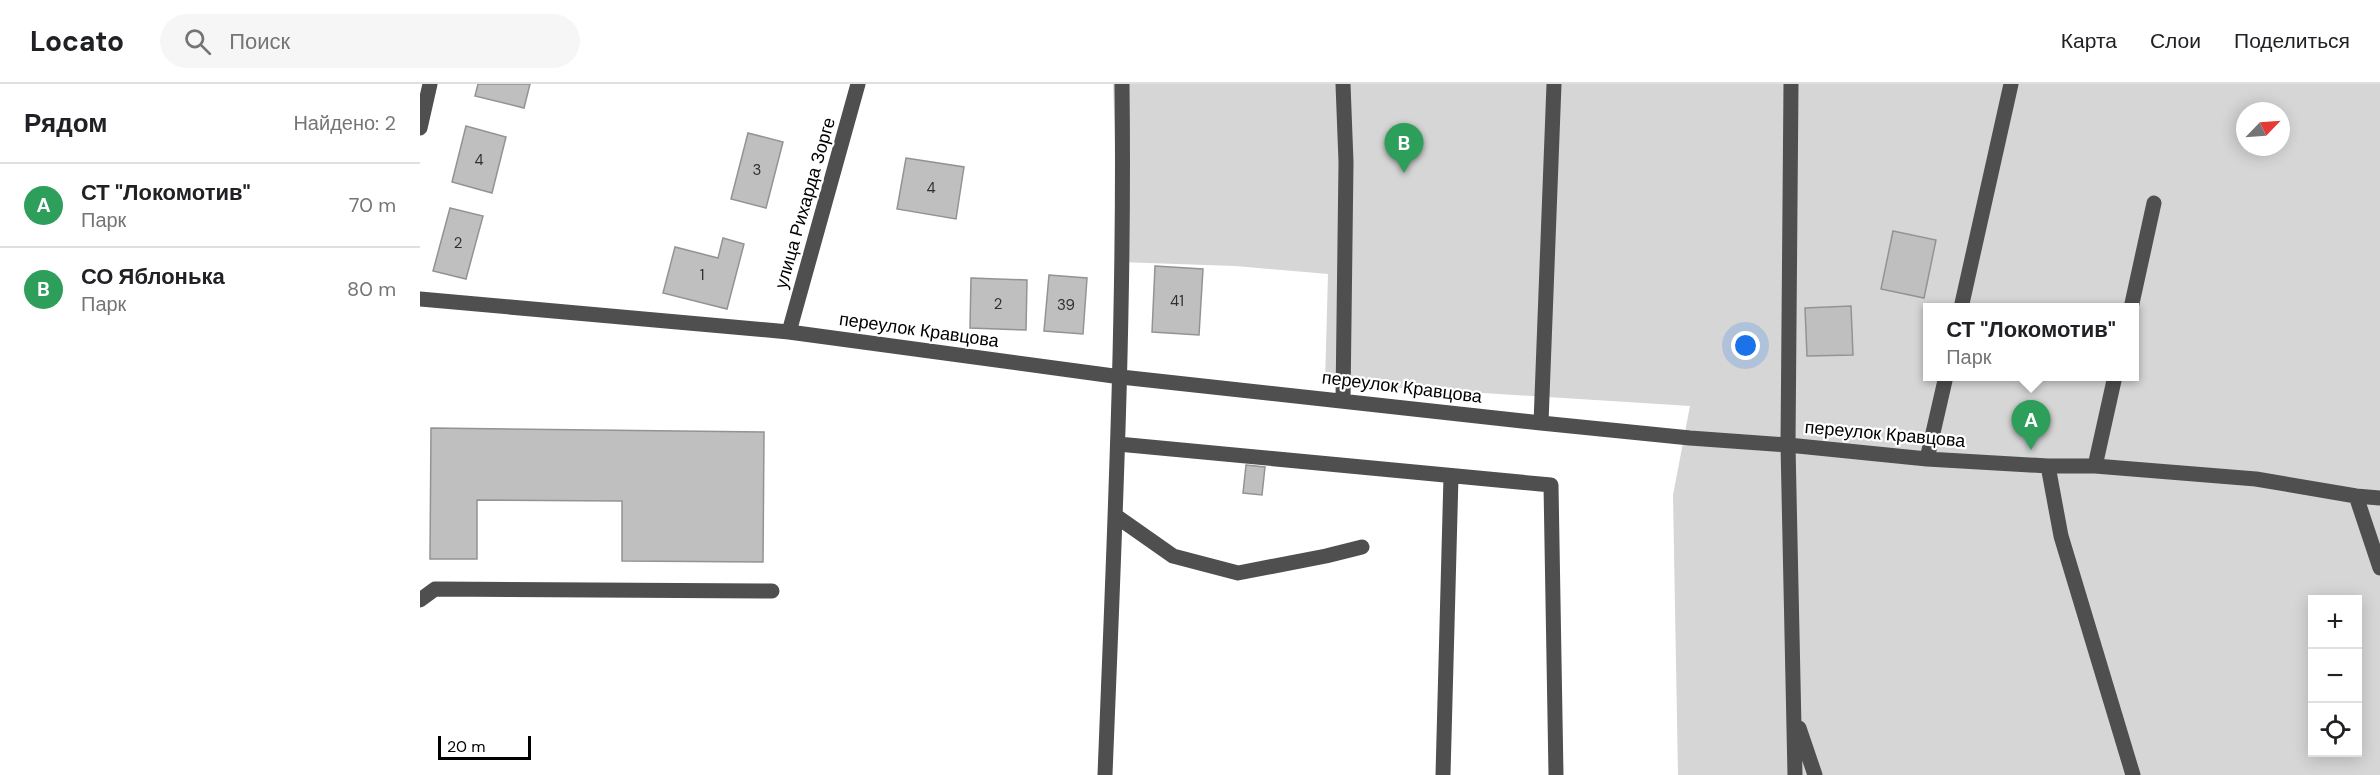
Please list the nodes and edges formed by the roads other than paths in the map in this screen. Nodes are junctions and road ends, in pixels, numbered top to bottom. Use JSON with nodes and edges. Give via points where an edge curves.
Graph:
{"nodes":[{"id":1,"x":430,"y":84,"type":"edge"},
{"id":2,"x":858,"y":84,"type":"edge"},
{"id":3,"x":1122,"y":84,"type":"edge"},
{"id":4,"x":1343,"y":84,"type":"edge"},
{"id":5,"x":1554,"y":84,"type":"edge"},
{"id":6,"x":1791,"y":84,"type":"edge"},
{"id":7,"x":2011,"y":84,"type":"edge"},
{"id":8,"x":420,"y":128,"type":"edge"},
{"id":9,"x":2154,"y":203,"type":"dead end"},
{"id":10,"x":420,"y":299,"type":"edge"},
{"id":11,"x":1962,"y":303,"type":"edge"},
{"id":12,"x":2132,"y":303,"type":"edge"},
{"id":13,"x":789,"y":332,"type":"junction"},
{"id":14,"x":1121,"y":377,"type":"junction"},
{"id":15,"x":1945,"y":381,"type":"edge"},
{"id":16,"x":2114,"y":381,"type":"edge"},
{"id":17,"x":1343,"y":400,"type":"junction"},
{"id":18,"x":1540,"y":423,"type":"junction"},
{"id":19,"x":1118,"y":444,"type":"junction"},
{"id":20,"x":1788,"y":444,"type":"junction"},
{"id":21,"x":1927,"y":459,"type":"junction"},
{"id":22,"x":2048,"y":466,"type":"junction"},
{"id":23,"x":2095,"y":466,"type":"junction"},
{"id":24,"x":1451,"y":476,"type":"junction"},
{"id":25,"x":2356,"y":496,"type":"junction"},
{"id":26,"x":2380,"y":498,"type":"edge"},
{"id":27,"x":1116,"y":516,"type":"junction"},
{"id":28,"x":1362,"y":547,"type":"dead end"},
{"id":29,"x":2380,"y":568,"type":"edge"},
{"id":30,"x":772,"y":591,"type":"dead end"},
{"id":31,"x":420,"y":600,"type":"edge"},
{"id":32,"x":1795,"y":717,"type":"junction"},
{"id":33,"x":1105,"y":775,"type":"edge"},
{"id":34,"x":1443,"y":775,"type":"edge"},
{"id":35,"x":1556,"y":775,"type":"edge"},
{"id":36,"x":1795,"y":775,"type":"edge"},
{"id":37,"x":1815,"y":775,"type":"edge"},
{"id":38,"x":2133,"y":775,"type":"edge"}],
"edges":[{"from":1,"to":8,"type":"street"},
{"from":2,"to":13,"type":"street","name":"улица Рихарда Зорге"},
{"from":3,"to":14,"type":"street"},
{"from":4,"to":17,"type":"street"},
{"from":5,"to":18,"type":"street"},
{"from":6,"to":20,"type":"street"},
{"from":7,"to":11,"type":"street"},
{"from":9,"to":12,"type":"street"},
{"from":10,"to":13,"type":"street","name":"переулок Кравцова"},
{"from":13,"to":14,"type":"street","name":"переулок Кравцова"},
{"from":14,"to":17,"type":"street","name":"переулок Кравцова"},
{"from":14,"to":19,"type":"street"},
{"from":15,"to":21,"type":"street"},
{"from":16,"to":23,"type":"street"},
{"from":17,"to":18,"type":"street","name":"переулок Кравцова"},
{"from":18,"to":20,"type":"street","name":"переулок Кравцова"},
{"from":19,"to":24,"type":"street"},
{"from":19,"to":27,"type":"street"},
{"from":20,"to":21,"type":"street","name":"переулок Кравцова"},
{"from":20,"to":32,"type":"street"},
{"from":21,"to":22,"type":"street","name":"переулок Кравцова"},
{"from":22,"to":23,"type":"street","name":"переулок Кравцова"},
{"from":22,"to":38,"type":"street","via":[[2061,536]]},
{"from":23,"to":25,"type":"street","name":"переулок Кравцова","via":[[2256,479]]},
{"from":24,"to":34,"type":"street"},
{"from":24,"to":35,"type":"street","via":[[1551,485]]},
{"from":25,"to":26,"type":"street","name":"переулок Кравцова"},
{"from":25,"to":29,"type":"street"},
{"from":27,"to":28,"type":"street","via":[[1173,556],[1238,573]]},
{"from":27,"to":33,"type":"street"},
{"from":30,"to":31,"type":"street","via":[[435,589]]},
{"from":32,"to":36,"type":"street"},
{"from":32,"to":37,"type":"street"}]}
